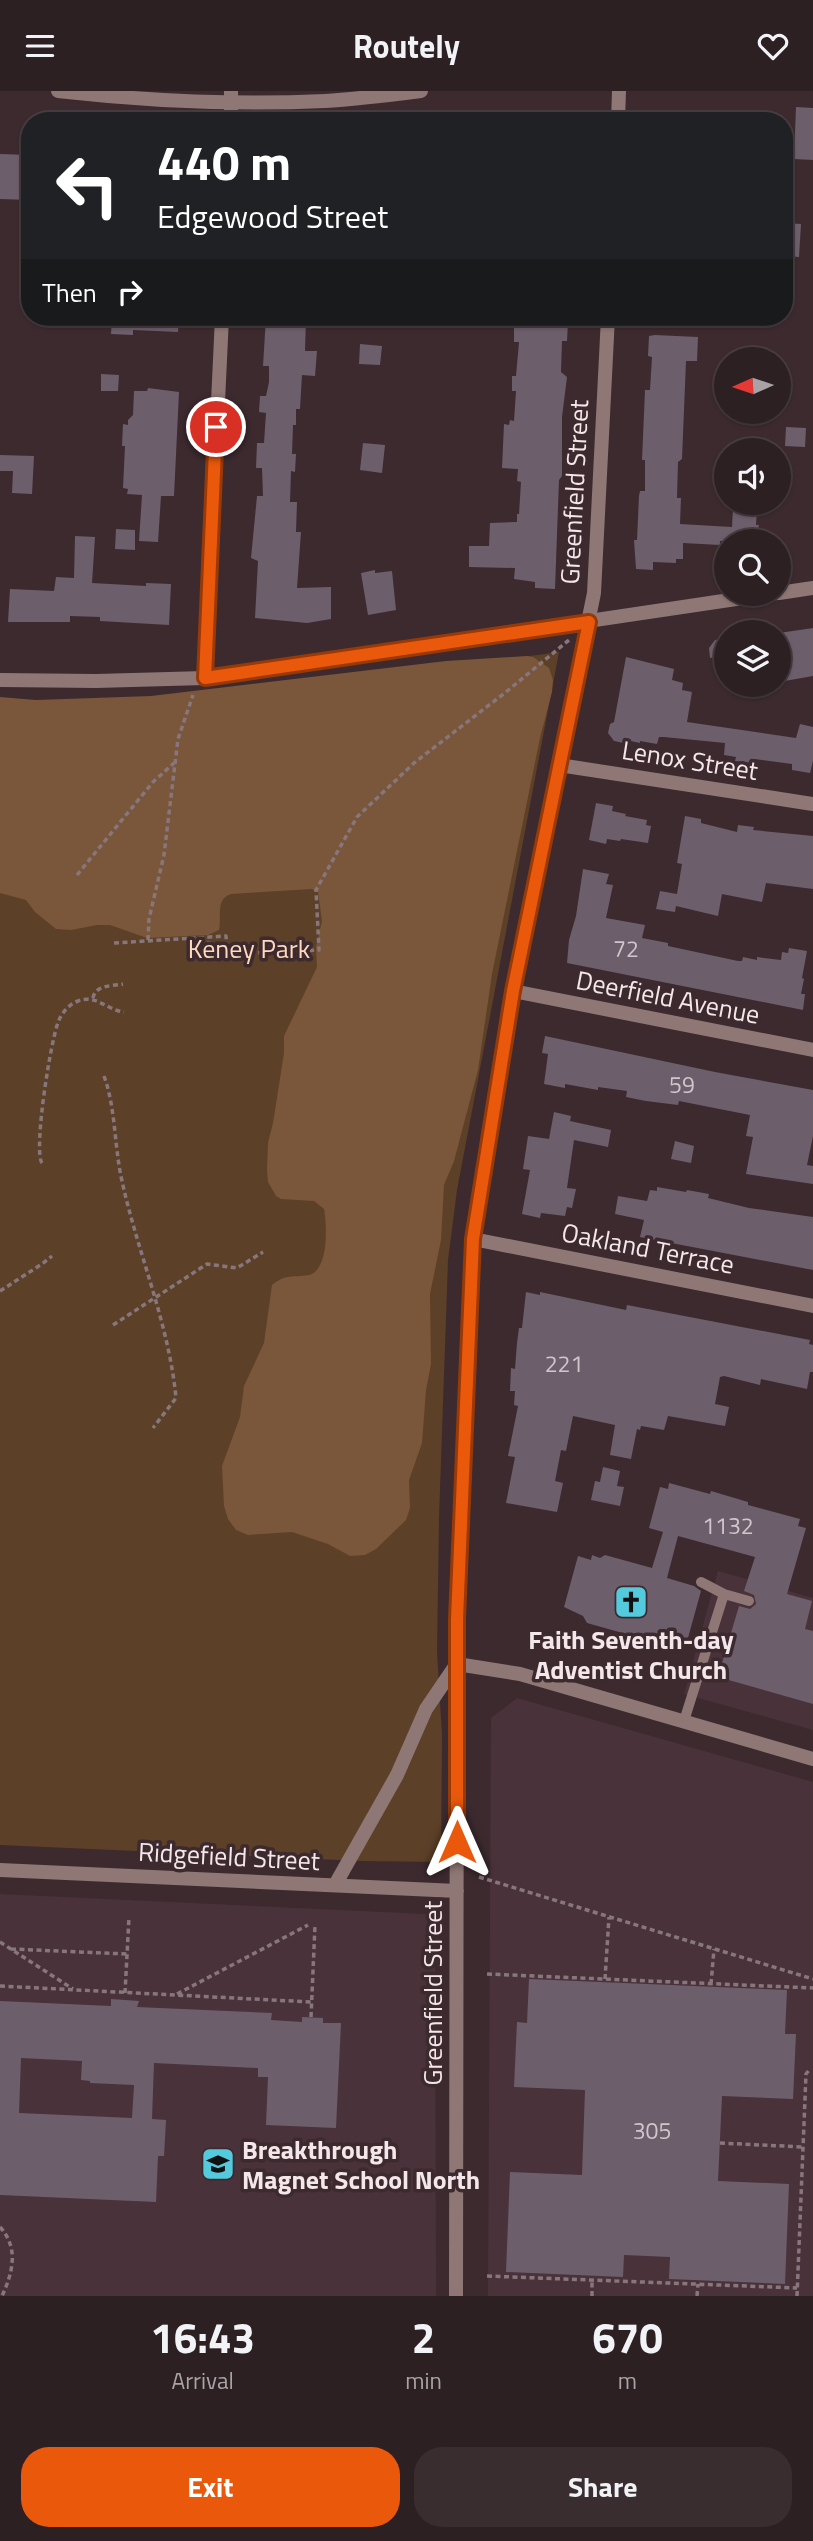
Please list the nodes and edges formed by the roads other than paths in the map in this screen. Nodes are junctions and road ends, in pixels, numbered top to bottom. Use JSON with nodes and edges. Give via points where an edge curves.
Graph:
{"nodes":[{"id":1,"x":58,"y":91,"type":"edge"},
{"id":2,"x":421,"y":91,"type":"edge"},
{"id":3,"x":619,"y":91,"type":"edge"},
{"id":4,"x":231,"y":97,"type":"edge"},
{"id":5,"x":618,"y":112,"type":"edge"},
{"id":6,"x":222,"y":326,"type":"edge"},
{"id":7,"x":608,"y":326,"type":"edge"},
{"id":8,"x":813,"y":587,"type":"edge"},
{"id":9,"x":791,"y":591,"type":"edge"},
{"id":10,"x":714,"y":603,"type":"edge"},
{"id":11,"x":589,"y":622,"type":"junction"},
{"id":12,"x":202,"y":678,"type":"junction"},
{"id":13,"x":0,"y":680,"type":"edge"},
{"id":14,"x":559,"y":765,"type":"junction"},
{"id":15,"x":813,"y":804,"type":"edge"},
{"id":16,"x":513,"y":991,"type":"junction"},
{"id":17,"x":813,"y":1051,"type":"edge"},
{"id":18,"x":473,"y":1239,"type":"junction"},
{"id":19,"x":813,"y":1306,"type":"edge"},
{"id":20,"x":701,"y":1582,"type":"dead end"},
{"id":21,"x":724,"y":1594,"type":"junction"},
{"id":22,"x":749,"y":1601,"type":"dead end"},
{"id":23,"x":457,"y":1664,"type":"junction"},
{"id":24,"x":684,"y":1721,"type":"junction"},
{"id":25,"x":813,"y":1759,"type":"edge"},
{"id":26,"x":0,"y":1870,"type":"edge"},
{"id":27,"x":335,"y":1885,"type":"junction"},
{"id":28,"x":457,"y":1891,"type":"junction"},
{"id":29,"x":456,"y":2296,"type":"edge"}],
"edges":[{"from":1,"to":4,"type":"street","via":[[180,101]]},
{"from":2,"to":4,"type":"street","via":[[328,101]]},
{"from":3,"to":5,"type":"street"},
{"from":6,"to":12,"type":"street"},
{"from":7,"to":11,"type":"street","name":"Greenfield Street"},
{"from":8,"to":9,"type":"street"},
{"from":10,"to":11,"type":"street"},
{"from":11,"to":12,"type":"street"},
{"from":11,"to":14,"type":"street","name":"Greenfield Street"},
{"from":12,"to":13,"type":"street"},
{"from":14,"to":15,"type":"street","name":"Lenox Street"},
{"from":14,"to":16,"type":"street","name":"Greenfield Street"},
{"from":16,"to":17,"type":"street","name":"Deerfield Avenue"},
{"from":16,"to":18,"type":"street","name":"Greenfield Street"},
{"from":18,"to":19,"type":"street","name":"Oakland Terrace"},
{"from":18,"to":23,"type":"street","name":"Greenfield Street"},
{"from":20,"to":21,"type":"lane"},
{"from":21,"to":22,"type":"lane"},
{"from":21,"to":24,"type":"lane"},
{"from":23,"to":24,"type":"street","via":[[520,1674]]},
{"from":23,"to":27,"type":"street","via":[[426,1709],[397,1775]]},
{"from":23,"to":28,"type":"street","name":"Greenfield Street"},
{"from":24,"to":25,"type":"street"},
{"from":26,"to":27,"type":"street","name":"Ridgefield Street"},
{"from":27,"to":28,"type":"street","name":"Ridgefield Street"},
{"from":28,"to":29,"type":"street","name":"Greenfield Street"}]}
